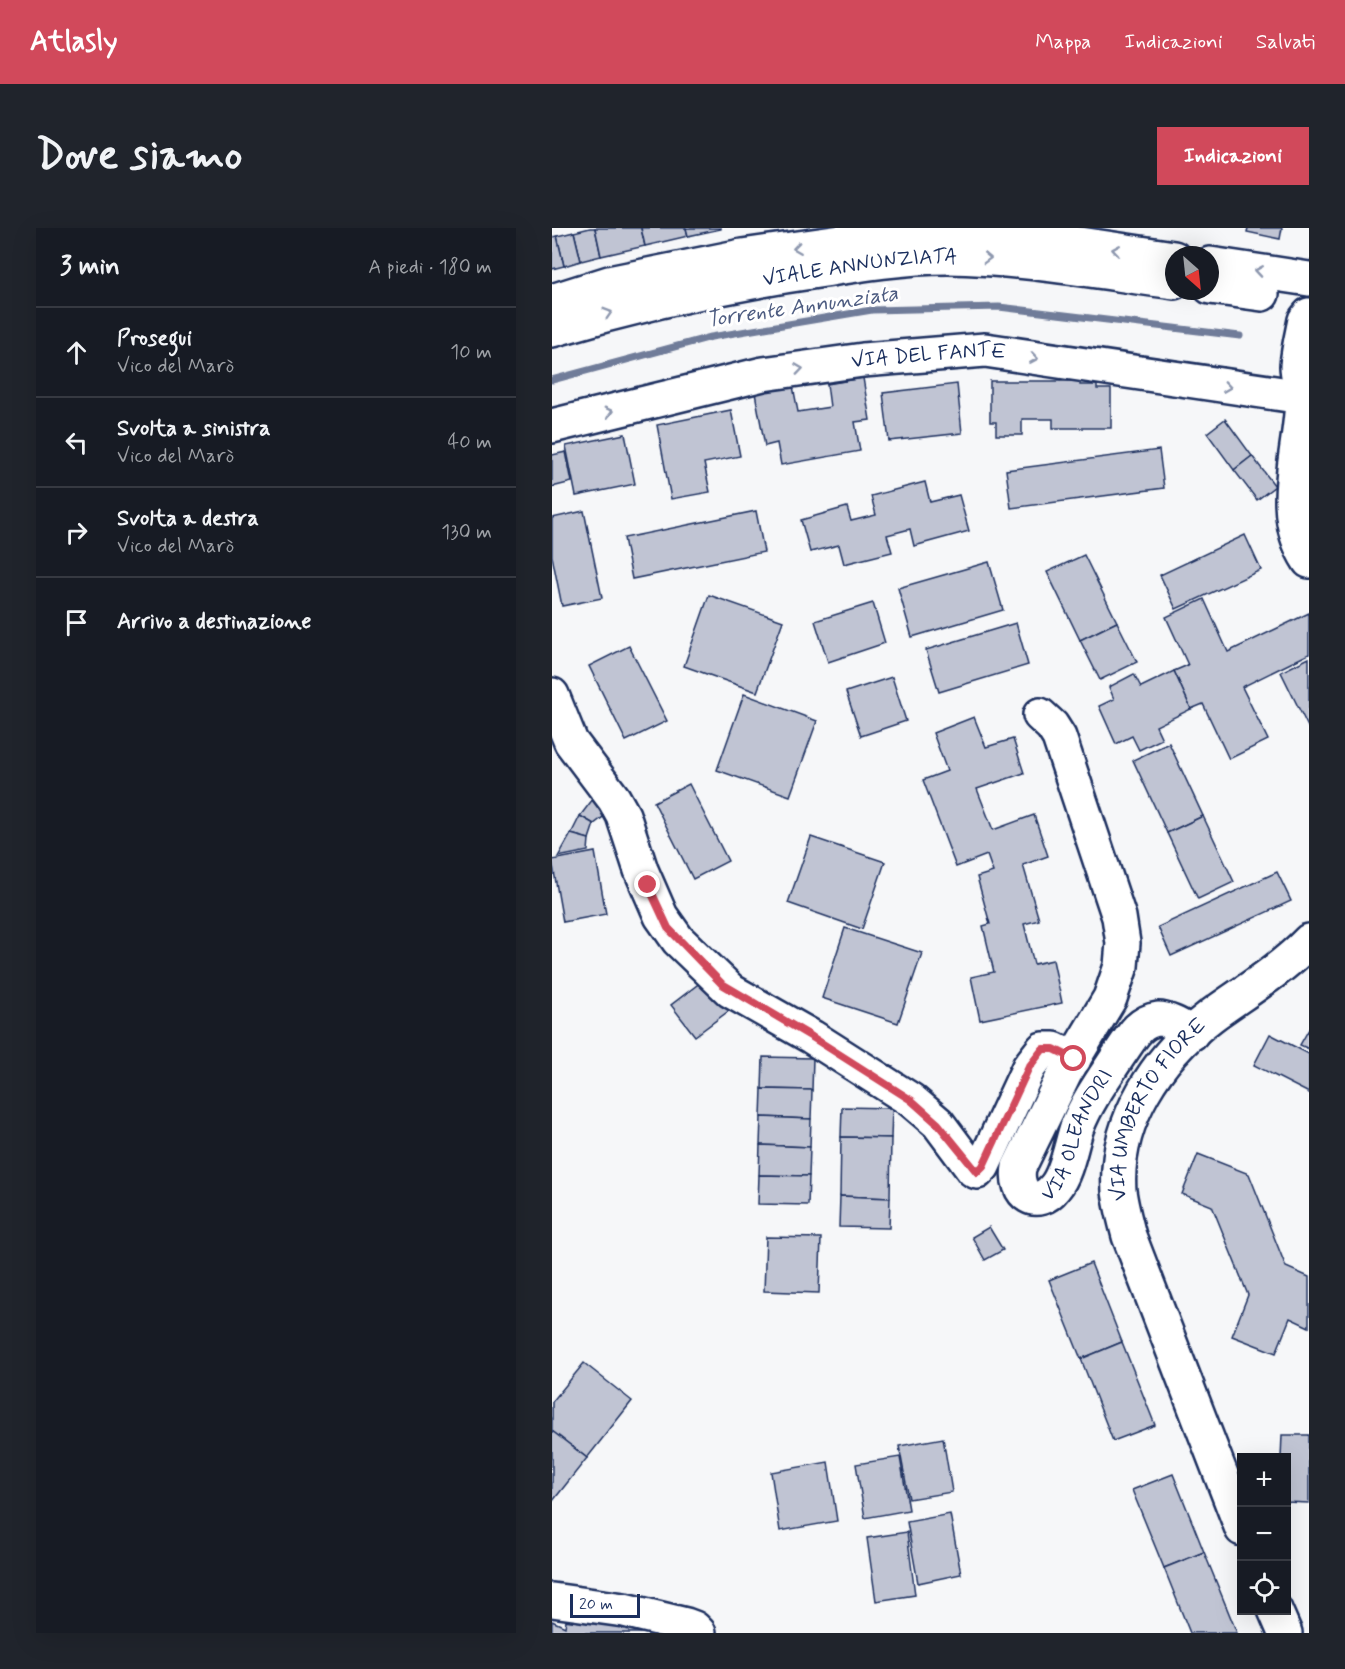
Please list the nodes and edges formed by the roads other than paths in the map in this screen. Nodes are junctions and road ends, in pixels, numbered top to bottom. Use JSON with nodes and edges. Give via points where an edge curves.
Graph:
{"nodes":[{"id":1,"x":879,"y":242,"type":"edge"},
{"id":2,"x":1165,"y":257,"type":"edge"},
{"id":3,"x":1219,"y":265,"type":"edge"},
{"id":4,"x":1309,"y":279,"type":"edge"},
{"id":5,"x":1165,"y":281,"type":"edge"},
{"id":6,"x":1219,"y":288,"type":"edge"},
{"id":7,"x":552,"y":301,"type":"edge"},
{"id":8,"x":1309,"y":302,"type":"edge"},
{"id":9,"x":1309,"y":315,"type":"edge"},
{"id":10,"x":552,"y":330,"type":"edge"},
{"id":11,"x":1307,"y":394,"type":"edge"},
{"id":12,"x":552,"y":426,"type":"edge"},
{"id":13,"x":1309,"y":561,"type":"edge"},
{"id":14,"x":552,"y":695,"type":"edge"},
{"id":15,"x":1040,"y":715,"type":"dead end"},
{"id":16,"x":1309,"y":940,"type":"edge"},
{"id":17,"x":1192,"y":1032,"type":"junction"},
{"id":18,"x":1074,"y":1059,"type":"junction"},
{"id":19,"x":1237,"y":1516,"type":"edge"},
{"id":20,"x":552,"y":1600,"type":"edge"},
{"id":21,"x":1277,"y":1615,"type":"edge"},
{"id":22,"x":699,"y":1633,"type":"edge"},
{"id":23,"x":1285,"y":1633,"type":"edge"}],
"edges":[{"from":2,"to":1,"type":"street","name":"VIALE ANNUNZIATA","one_way":true,"via":[[1006,233],[945,232]]},
{"from":1,"to":5,"type":"street","name":"VIALE ANNUNZIATA","one_way":true,"via":[[947,257],[1005,259]]},
{"from":1,"to":7,"type":"street","name":"VIALE ANNUNZIATA","one_way":true,"via":[[742,256],[609,283]]},
{"from":10,"to":1,"type":"street","name":"VIALE ANNUNZIATA","one_way":true,"via":[[617,310],[746,282]]},
{"from":4,"to":3,"type":"street","one_way":true},
{"from":6,"to":8,"type":"street"},
{"from":9,"to":11,"type":"street","via":[[1297,367]]},
{"from":12,"to":11,"type":"street","name":"VIA DEL FANTE","one_way":true,"via":[[764,374],[863,360],[985,350]]},
{"from":11,"to":13,"type":"street","via":[[1294,466],[1292,508]]},
{"from":14,"to":18,"type":"street","via":[[571,742],[623,815],[661,916],[678,940],[730,991],[911,1100],[938,1124],[973,1170],[977,1172],[983,1166],[1029,1067],[1043,1049],[1054,1049]]},
{"from":15,"to":18,"type":"street","name":"VIA OLEANDRI","via":[[1059,737],[1119,917],[1123,943],[1121,966],[1110,998]]},
{"from":16,"to":17,"type":"street","name":"VIA UMBERTO FIORE"},
{"from":17,"to":18,"type":"street","name":"VIA OLEANDRI","via":[[1159,1019],[1138,1029],[1089,1103],[1055,1188],[1046,1195],[1026,1196],[1019,1189],[1019,1167]]},
{"from":17,"to":19,"type":"street","name":"VIA UMBERTO FIORE","via":[[1164,1062],[1139,1098],[1124,1143],[1119,1191],[1129,1236]]},
{"from":20,"to":22,"type":"street","via":[[624,1610],[686,1625]]},
{"from":21,"to":23,"type":"street"}]}
